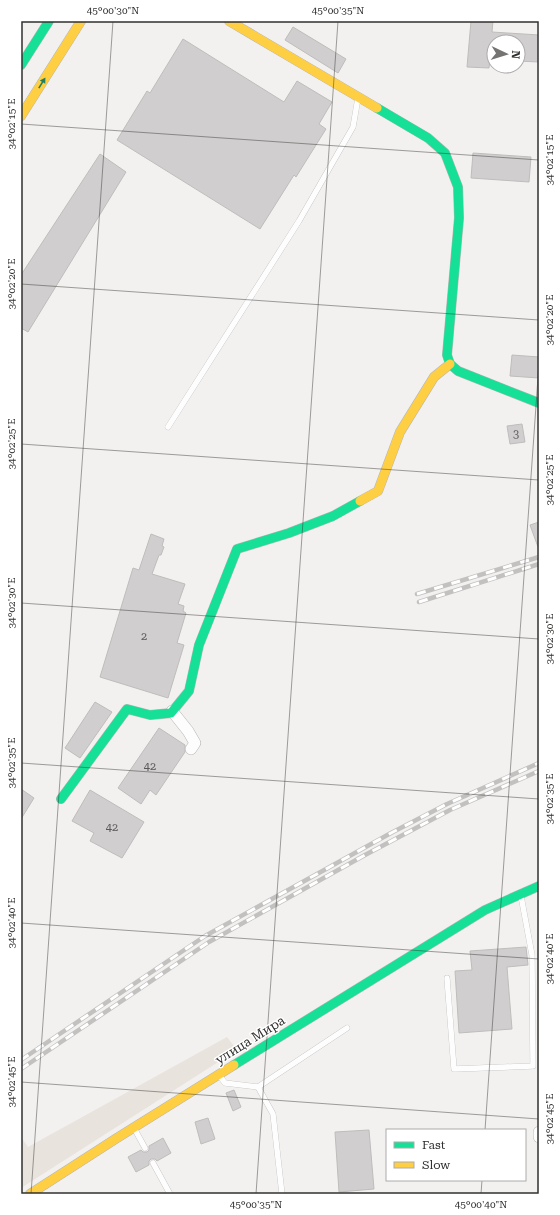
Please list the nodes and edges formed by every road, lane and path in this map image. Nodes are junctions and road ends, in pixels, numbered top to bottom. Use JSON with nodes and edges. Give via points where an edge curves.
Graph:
{"nodes":[{"id":1,"x":40,"y":21,"type":"edge"},
{"id":2,"x":49,"y":21,"type":"edge"},
{"id":3,"x":81,"y":21,"type":"edge"},
{"id":4,"x":229,"y":21,"type":"edge"},
{"id":5,"x":41,"y":34,"type":"junction"},
{"id":6,"x":21,"y":65,"type":"edge"},
{"id":7,"x":358,"y":98,"type":"junction"},
{"id":8,"x":21,"y":116,"type":"edge"},
{"id":9,"x":450,"y":364,"type":"junction"},
{"id":10,"x":539,"y":403,"type":"edge"},
{"id":11,"x":168,"y":427,"type":"dead end"},
{"id":12,"x":172,"y":711,"type":"junction"},
{"id":13,"x":191,"y":749,"type":"dead end"},
{"id":14,"x":61,"y":799,"type":"dead end"},
{"id":15,"x":539,"y":886,"type":"edge"},
{"id":16,"x":520,"y":894,"type":"junction"},
{"id":17,"x":448,"y":978,"type":"dead end"},
{"id":18,"x":347,"y":1028,"type":"dead end"},
{"id":19,"x":218,"y":1075,"type":"junction"},
{"id":20,"x":258,"y":1087,"type":"junction"},
{"id":21,"x":134,"y":1128,"type":"junction"},
{"id":22,"x":539,"y":1132,"type":"edge"},
{"id":23,"x":539,"y":1137,"type":"edge"},
{"id":24,"x":145,"y":1148,"type":"dead end"},
{"id":25,"x":153,"y":1163,"type":"dead end"},
{"id":26,"x":30,"y":1194,"type":"edge"},
{"id":27,"x":170,"y":1194,"type":"edge"},
{"id":28,"x":282,"y":1194,"type":"edge"}],
"edges":[{"from":1,"to":5,"type":"lane"},
{"from":2,"to":5,"type":"street"},
{"from":8,"to":3,"type":"street","one_way":true},
{"from":4,"to":7,"type":"street"},
{"from":5,"to":6,"type":"street"},
{"from":7,"to":9,"type":"street","via":[[428,138],[445,153],[458,187],[459,218],[447,355]]},
{"from":7,"to":11,"type":"lane","via":[[353,127],[303,215]]},
{"from":9,"to":10,"type":"street","via":[[458,371]]},
{"from":9,"to":12,"type":"street","via":[[434,377],[400,432],[378,491],[333,516],[237,549],[199,645],[189,692]]},
{"from":12,"to":13,"type":"street","via":[[195,743]]},
{"from":12,"to":14,"type":"street","via":[[150,715],[126,709]]},
{"from":15,"to":16,"type":"street","name":"улица Мира"},
{"from":16,"to":17,"type":"lane","via":[[532,955],[533,1066],[454,1069]]},
{"from":16,"to":19,"type":"street","name":"улица Мира","via":[[485,910]]},
{"from":18,"to":20,"type":"lane"},
{"from":19,"to":20,"type":"lane","via":[[225,1083]]},
{"from":19,"to":21,"type":"street","name":"улица Мира"},
{"from":20,"to":28,"type":"lane","via":[[273,1114]]},
{"from":21,"to":24,"type":"lane"},
{"from":21,"to":26,"type":"street","name":"улица Мира"},
{"from":22,"to":23,"type":"street"},
{"from":25,"to":27,"type":"lane"}]}
